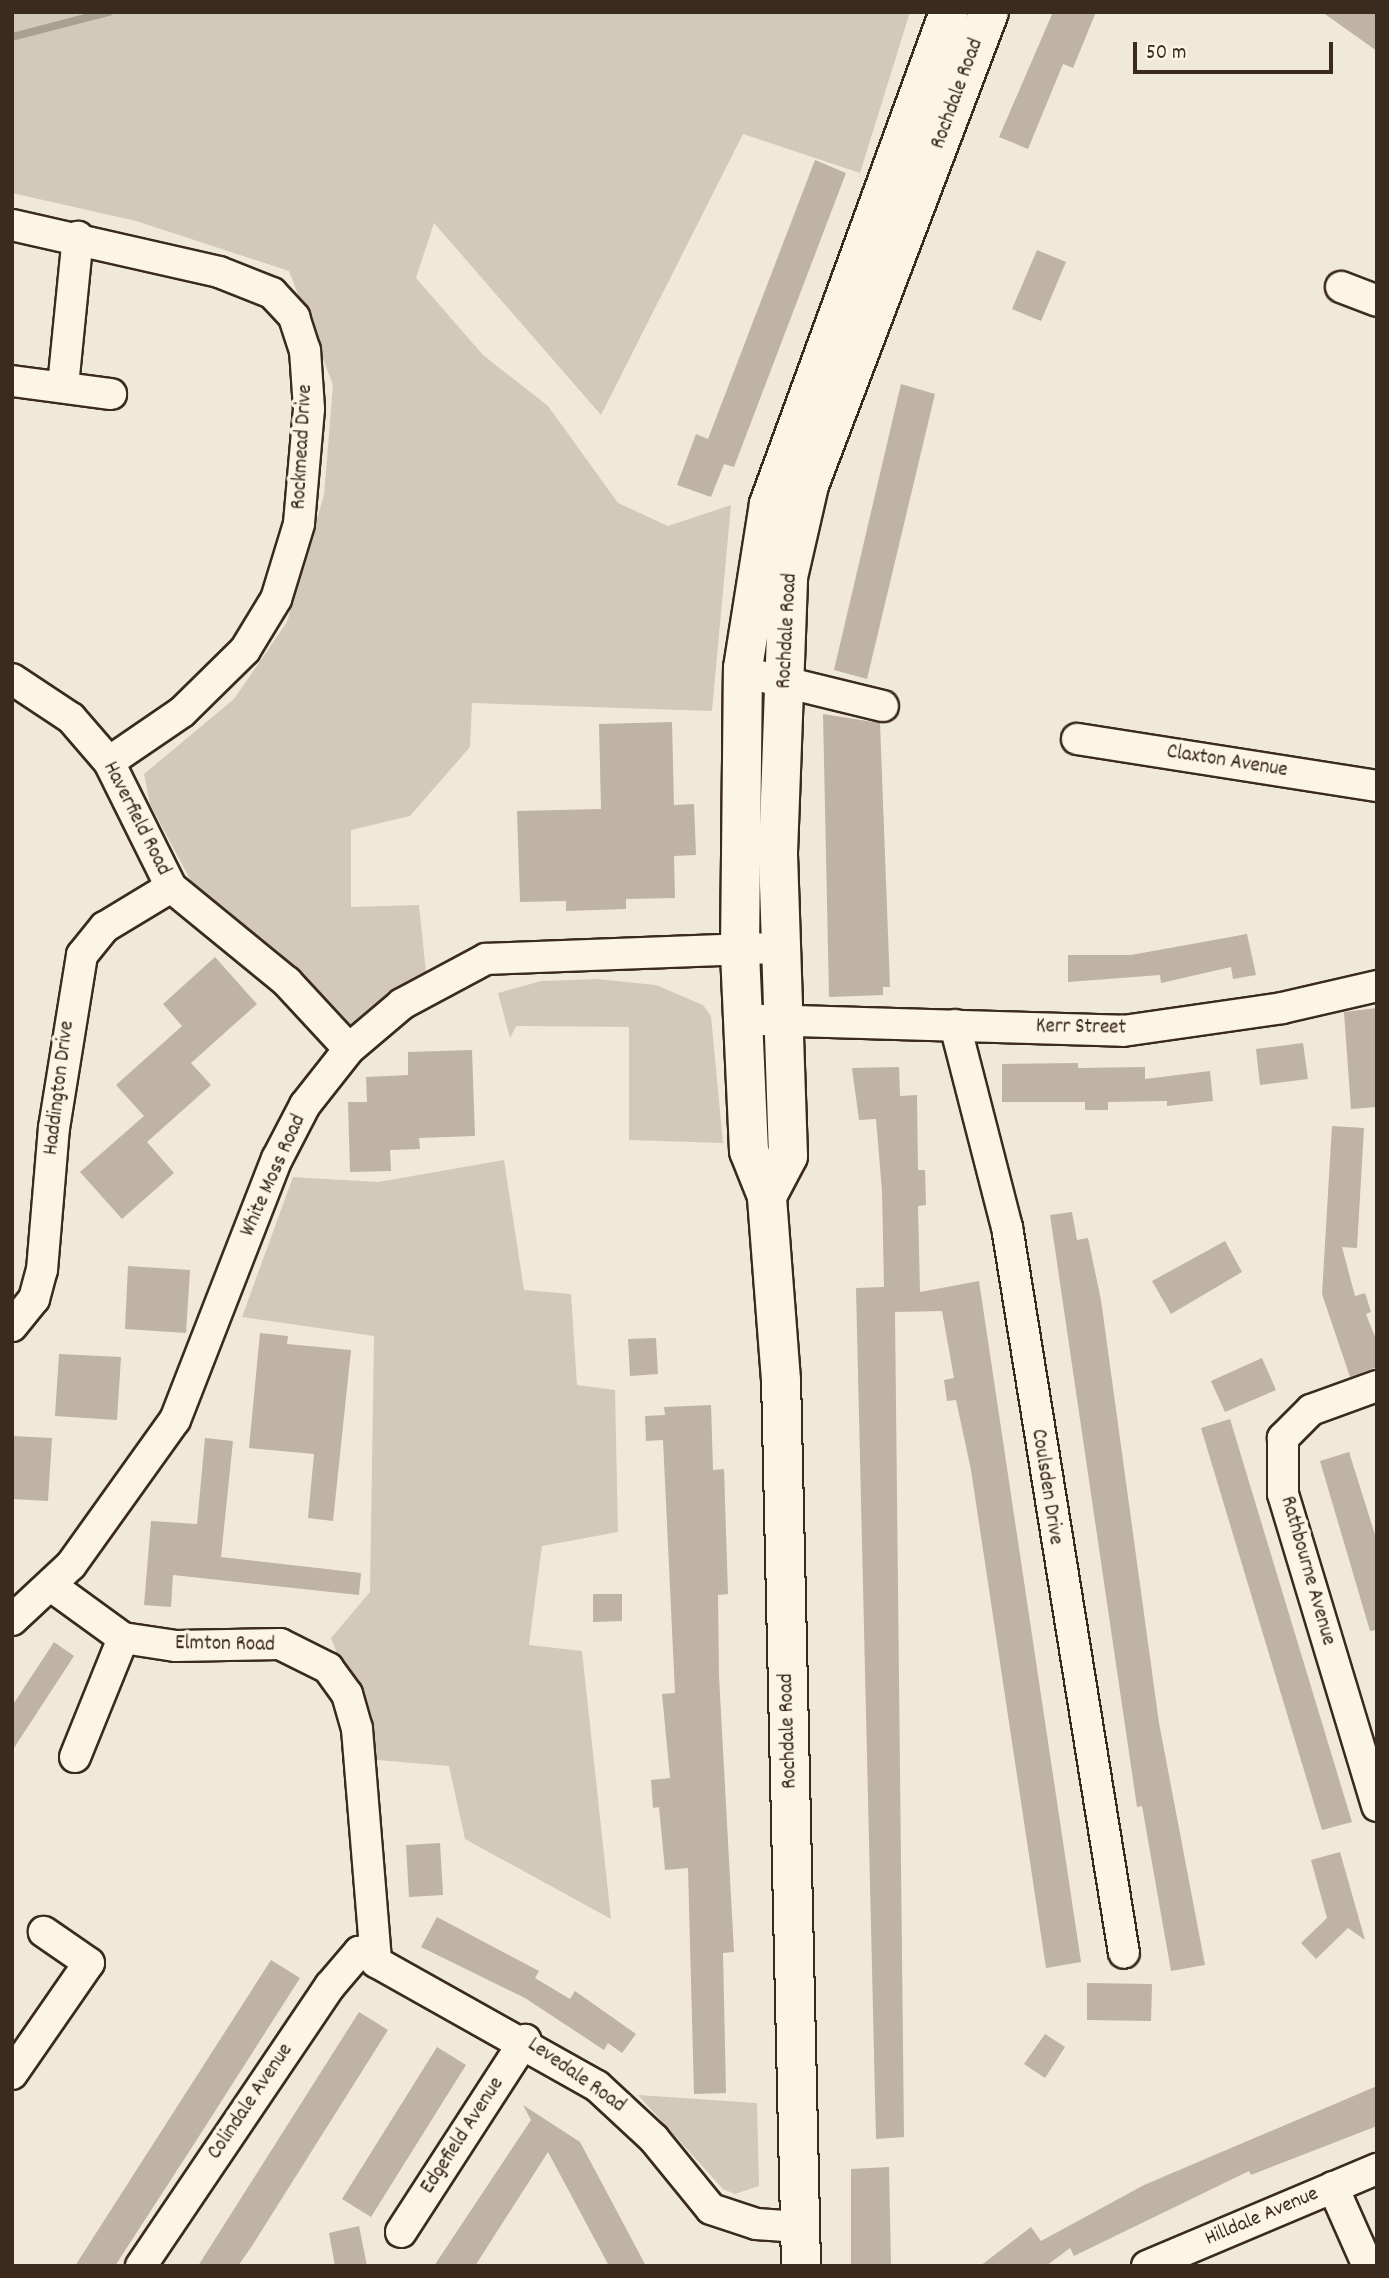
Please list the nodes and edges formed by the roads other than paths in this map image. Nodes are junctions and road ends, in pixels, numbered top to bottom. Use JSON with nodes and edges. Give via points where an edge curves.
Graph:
{"nodes":[{"id":1,"x":949,"y":12,"type":"edge"},
{"id":2,"x":989,"y":12,"type":"edge"},
{"id":3,"x":12,"y":225,"type":"edge"},
{"id":4,"x":78,"y":237,"type":"junction"},
{"id":5,"x":1341,"y":287,"type":"dead end"},
{"id":6,"x":1377,"y":300,"type":"edge"},
{"id":7,"x":12,"y":381,"type":"edge"},
{"id":8,"x":63,"y":387,"type":"junction"},
{"id":9,"x":111,"y":394,"type":"dead end"},
{"id":10,"x":743,"y":672,"type":"junction"},
{"id":11,"x":12,"y":679,"type":"edge"},
{"id":12,"x":786,"y":680,"type":"junction"},
{"id":13,"x":883,"y":706,"type":"dead end"},
{"id":14,"x":1077,"y":739,"type":"dead end"},
{"id":15,"x":109,"y":762,"type":"junction"},
{"id":16,"x":1377,"y":786,"type":"edge"},
{"id":17,"x":171,"y":887,"type":"junction"},
{"id":18,"x":779,"y":948,"type":"junction"},
{"id":19,"x":740,"y":950,"type":"junction"},
{"id":20,"x":1377,"y":986,"type":"edge"},
{"id":21,"x":782,"y":1019,"type":"junction"},
{"id":22,"x":743,"y":1020,"type":"junction"},
{"id":23,"x":955,"y":1025,"type":"junction"},
{"id":24,"x":349,"y":1049,"type":"junction"},
{"id":25,"x":767,"y":1196,"type":"junction"},
{"id":26,"x":12,"y":1326,"type":"edge"},
{"id":27,"x":1377,"y":1386,"type":"edge"},
{"id":28,"x":50,"y":1585,"type":"junction"},
{"id":29,"x":12,"y":1620,"type":"edge"},
{"id":30,"x":122,"y":1638,"type":"junction"},
{"id":31,"x":75,"y":1757,"type":"dead end"},
{"id":32,"x":1377,"y":1806,"type":"edge"},
{"id":33,"x":44,"y":1932,"type":"dead end"},
{"id":34,"x":371,"y":1952,"type":"junction"},
{"id":35,"x":1124,"y":1953,"type":"dead end"},
{"id":36,"x":525,"y":2040,"type":"junction"},
{"id":37,"x":12,"y":2074,"type":"edge"},
{"id":38,"x":1377,"y":2169,"type":"edge"},
{"id":39,"x":1333,"y":2187,"type":"junction"},
{"id":40,"x":800,"y":2227,"type":"junction"},
{"id":41,"x":401,"y":2231,"type":"dead end"},
{"id":42,"x":141,"y":2266,"type":"edge"},
{"id":43,"x":801,"y":2266,"type":"edge"},
{"id":44,"x":1146,"y":2266,"type":"edge"},
{"id":45,"x":1368,"y":2266,"type":"edge"}],
"edges":[{"from":1,"to":10,"type":"main road","name":"Rochdale Road","via":[[769,504]]},
{"from":2,"to":12,"type":"main road","name":"Rochdale Road","via":[[809,485],[788,577]]},
{"from":3,"to":4,"type":"street","name":"Rockmead Drive"},
{"from":4,"to":8,"type":"street"},
{"from":4,"to":15,"type":"street","name":"Rockmead Drive","via":[[219,272],[272,293],[302,336],[309,409],[299,524],[276,599],[245,650],[182,712]]},
{"from":5,"to":6,"type":"street"},
{"from":7,"to":8,"type":"street"},
{"from":8,"to":9,"type":"street"},
{"from":10,"to":12,"type":"street"},
{"from":10,"to":19,"type":"main road","name":"Rochdale Road"},
{"from":11,"to":15,"type":"street","name":"Haverfield Road","via":[[71,718]]},
{"from":12,"to":13,"type":"street"},
{"from":12,"to":18,"type":"main road","name":"Rochdale Road"},
{"from":14,"to":16,"type":"street","name":"Claxton Avenue"},
{"from":15,"to":17,"type":"street","name":"Haverfield Road"},
{"from":17,"to":24,"type":"street","name":"Haverfield Road","via":[[287,982]]},
{"from":17,"to":26,"type":"street","name":"Haddington Drive","via":[[105,927],[82,955],[55,1115],[42,1270],[34,1299]]},
{"from":18,"to":19,"type":"street","name":"White Moss Road"},
{"from":18,"to":21,"type":"main road","name":"Rochdale Road"},
{"from":19,"to":22,"type":"main road","name":"Rochdale Road"},
{"from":19,"to":24,"type":"street","name":"White Moss Road","via":[[569,951],[486,960],[402,1004]]},
{"from":20,"to":23,"type":"street","name":"Kerr Street","via":[[1282,1008],[1123,1031]]},
{"from":21,"to":22,"type":"street","name":"Kerr Street"},
{"from":21,"to":23,"type":"street","name":"Kerr Street"},
{"from":21,"to":25,"type":"main road","name":"Rochdale Road","via":[[788,1156]]},
{"from":22,"to":25,"type":"main road","name":"Rochdale Road","via":[[749,1151]]},
{"from":23,"to":35,"type":"street","name":"Coulsden Drive","via":[[1007,1227]]},
{"from":24,"to":28,"type":"street","name":"White Moss Road","via":[[305,1105],[277,1159],[175,1420]]},
{"from":25,"to":40,"type":"main road","name":"Rochdale Road","via":[[781,1380]]},
{"from":27,"to":32,"type":"street","name":"Rathbourne Avenue","via":[[1311,1410],[1283,1437],[1283,1494]]},
{"from":28,"to":29,"type":"street","name":"White Moss Road"},
{"from":28,"to":30,"type":"street","name":"Elmton Road"},
{"from":30,"to":31,"type":"street"},
{"from":30,"to":34,"type":"street","name":"Elmton Road","via":[[176,1646],[280,1644],[308,1653],[339,1681],[357,1729]]},
{"from":33,"to":37,"type":"street","via":[[89,1963]]},
{"from":34,"to":36,"type":"street","name":"Levedale Road","via":[[386,1969]]},
{"from":34,"to":42,"type":"street","name":"Colindale Avenue","via":[[359,1952],[330,1986]]},
{"from":36,"to":40,"type":"street","name":"Levedale Road","via":[[627,2111],[711,2209],[746,2222]]},
{"from":36,"to":41,"type":"street","name":"Edgefield Avenue"},
{"from":38,"to":39,"type":"street","name":"Hilldale Avenue"},
{"from":39,"to":44,"type":"street","name":"Hilldale Avenue"},
{"from":39,"to":45,"type":"street"},
{"from":40,"to":43,"type":"main road","name":"Rochdale Road"}]}
